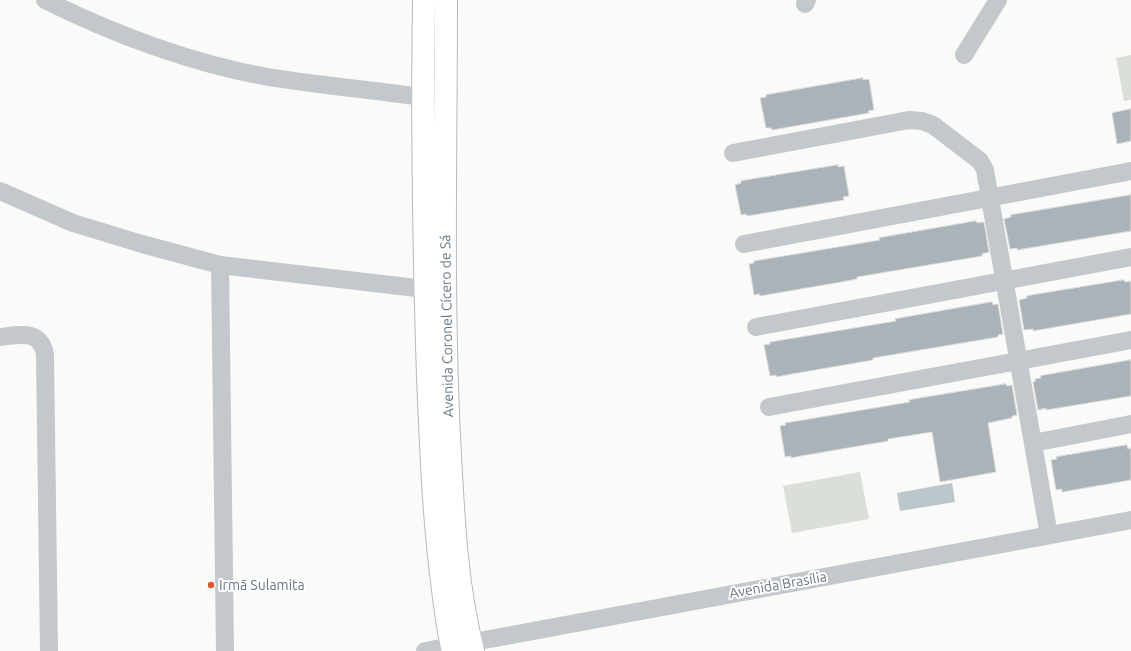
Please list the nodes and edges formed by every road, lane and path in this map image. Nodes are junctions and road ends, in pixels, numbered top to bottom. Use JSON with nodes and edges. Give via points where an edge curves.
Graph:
{"nodes":[{"id":1,"x":45,"y":0,"type":"edge"},
{"id":2,"x":424,"y":0,"type":"edge"},
{"id":3,"x":446,"y":0,"type":"edge"},
{"id":4,"x":998,"y":0,"type":"edge"},
{"id":5,"x":964,"y":55,"type":"dead end"},
{"id":6,"x":422,"y":97,"type":"junction"},
{"id":7,"x":733,"y":153,"type":"dead end"},
{"id":8,"x":1131,"y":171,"type":"edge"},
{"id":9,"x":0,"y":191,"type":"edge"},
{"id":10,"x":990,"y":198,"type":"junction"},
{"id":11,"x":744,"y":244,"type":"dead end"},
{"id":12,"x":1131,"y":257,"type":"edge"},
{"id":13,"x":220,"y":265,"type":"junction"},
{"id":14,"x":1004,"y":281,"type":"junction"},
{"id":15,"x":425,"y":288,"type":"junction"},
{"id":16,"x":756,"y":327,"type":"dead end"},
{"id":17,"x":0,"y":336,"type":"edge"},
{"id":18,"x":1131,"y":340,"type":"edge"},
{"id":19,"x":1018,"y":361,"type":"junction"},
{"id":20,"x":770,"y":407,"type":"dead end"},
{"id":21,"x":1131,"y":424,"type":"edge"},
{"id":22,"x":1033,"y":443,"type":"junction"},
{"id":23,"x":1131,"y":520,"type":"edge"},
{"id":24,"x":1049,"y":535,"type":"junction"},
{"id":25,"x":462,"y":647,"type":"edge"},
{"id":26,"x":49,"y":651,"type":"edge"},
{"id":27,"x":225,"y":651,"type":"edge"},
{"id":28,"x":424,"y":651,"type":"edge"}],
"edges":[{"from":1,"to":6,"type":"street","via":[[172,53],[220,66],[267,77]]},
{"from":2,"to":6,"type":"main road","name":"Avenida Coronel Cícero de Sá"},
{"from":3,"to":25,"type":"main road","name":"Avenida Coronel Cícero de Sá","via":[[446,365],[455,542],[461,592]]},
{"from":4,"to":5,"type":"street"},
{"from":6,"to":15,"type":"main road","name":"Avenida Coronel Cícero de Sá"},
{"from":7,"to":10,"type":"street","via":[[909,120],[922,121],[933,125],[980,161],[985,170]]},
{"from":8,"to":10,"type":"street"},
{"from":9,"to":13,"type":"street","via":[[72,222]]},
{"from":10,"to":11,"type":"street"},
{"from":10,"to":14,"type":"street"},
{"from":12,"to":14,"type":"street"},
{"from":13,"to":15,"type":"street"},
{"from":13,"to":27,"type":"street"},
{"from":14,"to":16,"type":"street"},
{"from":14,"to":19,"type":"street"},
{"from":15,"to":25,"type":"main road","name":"Avenida Coronel Cícero de Sá","via":[[436,531],[443,590]]},
{"from":17,"to":26,"type":"street","via":[[33,336],[40,341],[46,354]]},
{"from":18,"to":19,"type":"street"},
{"from":19,"to":20,"type":"street"},
{"from":19,"to":22,"type":"street"},
{"from":21,"to":22,"type":"street"},
{"from":22,"to":24,"type":"street"},
{"from":23,"to":24,"type":"street","name":"Avenida Brasília"},
{"from":24,"to":25,"type":"street","name":"Avenida Brasília"},
{"from":25,"to":28,"type":"street","name":"Avenida Brasília"}]}
